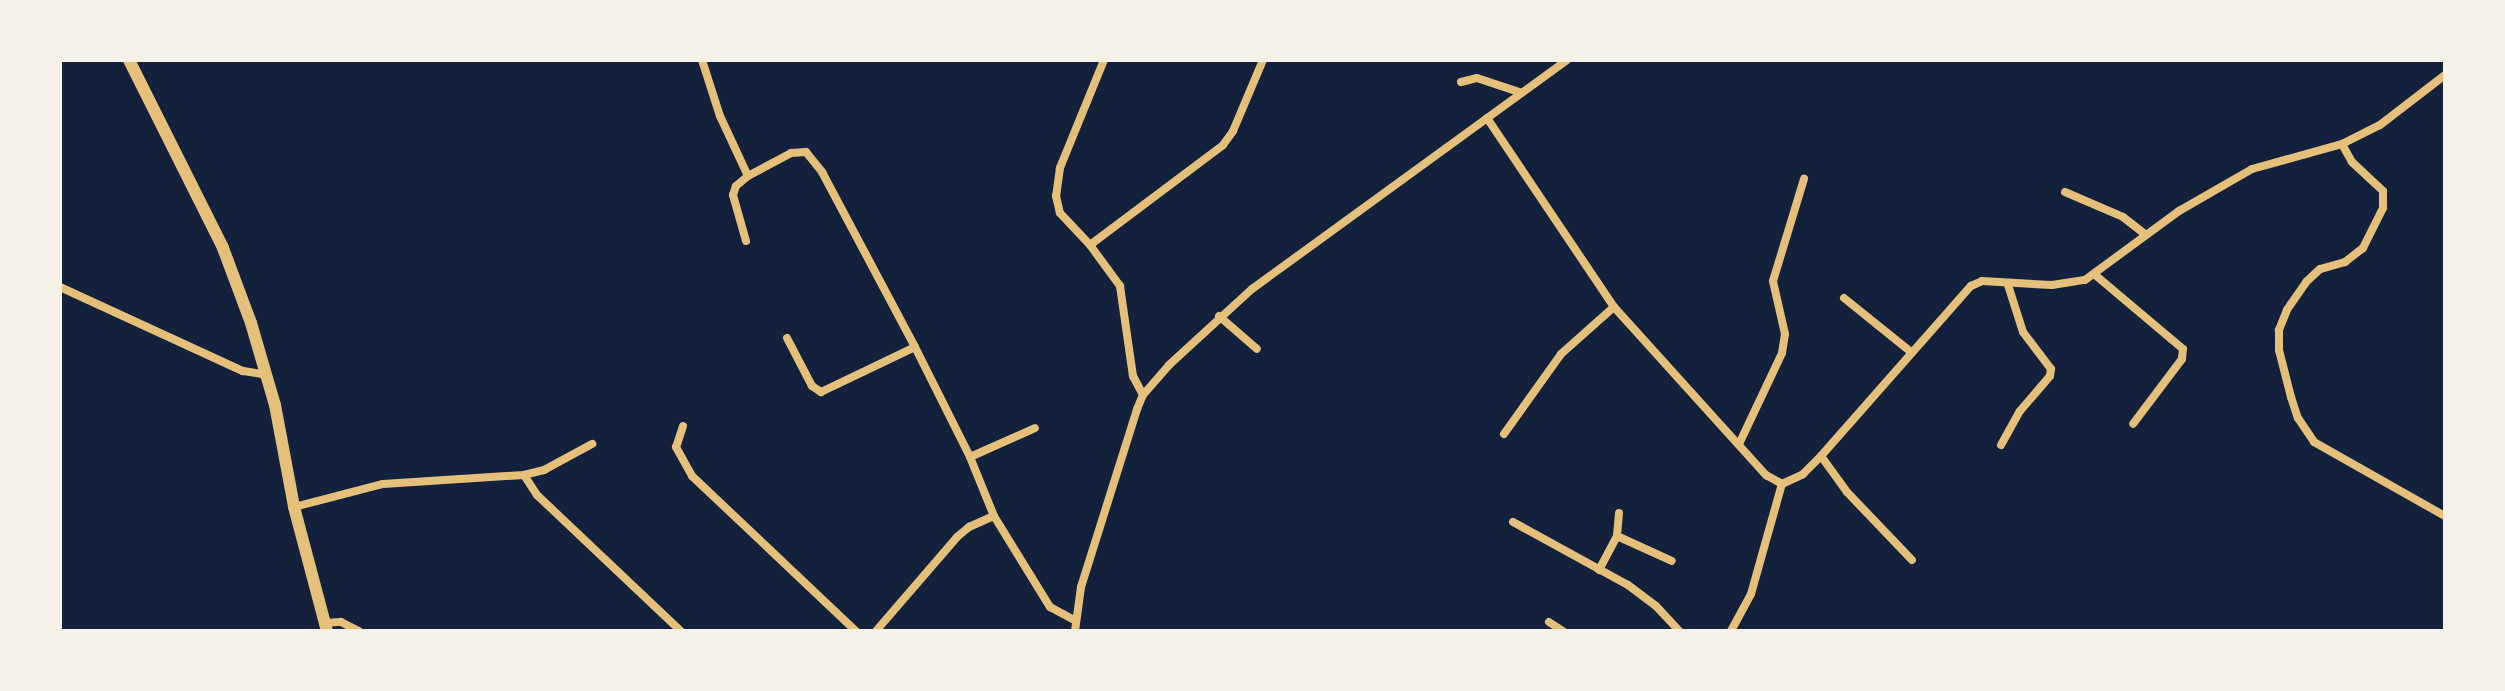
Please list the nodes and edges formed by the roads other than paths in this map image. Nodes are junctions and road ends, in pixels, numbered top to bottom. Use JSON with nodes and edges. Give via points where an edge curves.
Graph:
{"nodes":[{"id":1,"x":129,"y":60,"type":"edge"},
{"id":2,"x":702,"y":60,"type":"edge"},
{"id":3,"x":1104,"y":60,"type":"edge"},
{"id":4,"x":1263,"y":60,"type":"edge"},
{"id":5,"x":1567,"y":60,"type":"edge"},
{"id":6,"x":2445,"y":75,"type":"edge"},
{"id":7,"x":1461,"y":82,"type":"dead end"},
{"id":8,"x":1522,"y":93,"type":"junction"},
{"id":9,"x":1487,"y":118,"type":"junction"},
{"id":10,"x":2342,"y":144,"type":"junction"},
{"id":11,"x":748,"y":176,"type":"junction"},
{"id":12,"x":1804,"y":179,"type":"dead end"},
{"id":13,"x":2065,"y":192,"type":"dead end"},
{"id":14,"x":2145,"y":234,"type":"junction"},
{"id":15,"x":746,"y":241,"type":"dead end"},
{"id":16,"x":1090,"y":245,"type":"junction"},
{"id":17,"x":2094,"y":274,"type":"junction"},
{"id":18,"x":2008,"y":285,"type":"junction"},
{"id":19,"x":60,"y":287,"type":"edge"},
{"id":20,"x":1844,"y":298,"type":"dead end"},
{"id":21,"x":1614,"y":307,"type":"junction"},
{"id":22,"x":1219,"y":316,"type":"junction"},
{"id":23,"x":787,"y":338,"type":"dead end"},
{"id":24,"x":915,"y":347,"type":"junction"},
{"id":25,"x":1257,"y":349,"type":"dead end"},
{"id":26,"x":1910,"y":351,"type":"junction"},
{"id":27,"x":267,"y":375,"type":"junction"},
{"id":28,"x":1143,"y":395,"type":"junction"},
{"id":29,"x":2133,"y":424,"type":"dead end"},
{"id":30,"x":683,"y":426,"type":"dead end"},
{"id":31,"x":1035,"y":428,"type":"dead end"},
{"id":32,"x":1504,"y":434,"type":"dead end"},
{"id":33,"x":1740,"y":442,"type":"junction"},
{"id":34,"x":592,"y":444,"type":"dead end"},
{"id":35,"x":2001,"y":445,"type":"dead end"},
{"id":36,"x":1821,"y":456,"type":"junction"},
{"id":37,"x":970,"y":457,"type":"junction"},
{"id":38,"x":524,"y":475,"type":"junction"},
{"id":39,"x":1782,"y":484,"type":"junction"},
{"id":40,"x":294,"y":507,"type":"junction"},
{"id":41,"x":1619,"y":513,"type":"dead end"},
{"id":42,"x":994,"y":516,"type":"junction"},
{"id":43,"x":2445,"y":516,"type":"edge"},
{"id":44,"x":1513,"y":522,"type":"dead end"},
{"id":45,"x":1617,"y":536,"type":"junction"},
{"id":46,"x":1912,"y":560,"type":"dead end"},
{"id":47,"x":1672,"y":561,"type":"dead end"},
{"id":48,"x":1599,"y":570,"type":"junction"},
{"id":49,"x":1074,"y":620,"type":"junction"},
{"id":50,"x":1549,"y":622,"type":"dead end"},
{"id":51,"x":326,"y":627,"type":"edge"},
{"id":52,"x":359,"y":631,"type":"edge"},
{"id":53,"x":681,"y":631,"type":"edge"},
{"id":54,"x":856,"y":631,"type":"edge"},
{"id":55,"x":876,"y":631,"type":"edge"},
{"id":56,"x":1075,"y":631,"type":"edge"},
{"id":57,"x":1563,"y":631,"type":"edge"},
{"id":58,"x":1679,"y":631,"type":"edge"},
{"id":59,"x":1733,"y":631,"type":"edge"}],
"edges":[{"from":1,"to":27,"type":"street","via":[[223,248]]},
{"from":2,"to":11,"type":"street"},
{"from":3,"to":16,"type":"street","via":[[1060,168],[1056,196],[1060,213]]},
{"from":4,"to":16,"type":"street","via":[[1223,145]]},
{"from":5,"to":8,"type":"street"},
{"from":6,"to":10,"type":"street","via":[[2380,125]]},
{"from":7,"to":8,"type":"street","via":[[1477,78]]},
{"from":8,"to":9,"type":"street"},
{"from":9,"to":21,"type":"street"},
{"from":9,"to":22,"type":"street"},
{"from":10,"to":14,"type":"street","via":[[2252,169]]},
{"from":10,"to":43,"type":"street","via":[[2352,162],[2383,191],[2383,208],[2363,248],[2345,262],[2320,269],[2287,310],[2279,350],[2291,397],[2314,442]]},
{"from":11,"to":15,"type":"street","via":[[733,195]]},
{"from":11,"to":24,"type":"street","via":[[791,153],[806,152],[813,159]]},
{"from":12,"to":33,"type":"street","via":[[1775,269],[1785,334],[1782,353]]},
{"from":13,"to":14,"type":"street","via":[[2123,217]]},
{"from":14,"to":17,"type":"street"},
{"from":16,"to":28,"type":"street","via":[[1120,286],[1133,376]]},
{"from":17,"to":18,"type":"street","via":[[2070,285]]},
{"from":17,"to":29,"type":"street","via":[[2183,349],[2182,359]]},
{"from":18,"to":26,"type":"street","via":[[1982,281],[1971,286]]},
{"from":18,"to":35,"type":"street","via":[[2023,332],[2051,369]]},
{"from":19,"to":27,"type":"street","via":[[243,371]]},
{"from":20,"to":26,"type":"street"},
{"from":21,"to":32,"type":"street","via":[[1561,354]]},
{"from":21,"to":33,"type":"street"},
{"from":22,"to":25,"type":"street"},
{"from":22,"to":28,"type":"street"},
{"from":23,"to":24,"type":"street","via":[[812,386],[821,392]]},
{"from":24,"to":37,"type":"street"},
{"from":26,"to":36,"type":"street"},
{"from":27,"to":40,"type":"street"},
{"from":28,"to":49,"type":"street"},
{"from":30,"to":54,"type":"street","via":[[676,447],[692,476]]},
{"from":31,"to":37,"type":"street"},
{"from":33,"to":39,"type":"street","via":[[1766,475]]},
{"from":34,"to":38,"type":"street"},
{"from":36,"to":39,"type":"street","via":[[1803,474]]},
{"from":36,"to":46,"type":"street","via":[[1847,492]]},
{"from":37,"to":42,"type":"street"},
{"from":38,"to":40,"type":"street","via":[[383,484]]},
{"from":38,"to":53,"type":"street","via":[[537,495]]},
{"from":39,"to":59,"type":"street","via":[[1751,594]]},
{"from":40,"to":51,"type":"street"},
{"from":41,"to":45,"type":"street"},
{"from":42,"to":49,"type":"street","via":[[1050,607]]},
{"from":42,"to":55,"type":"street","via":[[957,537]]},
{"from":44,"to":48,"type":"street"},
{"from":45,"to":47,"type":"street"},
{"from":45,"to":48,"type":"street"},
{"from":48,"to":58,"type":"street","via":[[1656,606]]},
{"from":49,"to":56,"type":"street"},
{"from":50,"to":57,"type":"street"},
{"from":51,"to":52,"type":"street","via":[[341,622]]}]}
